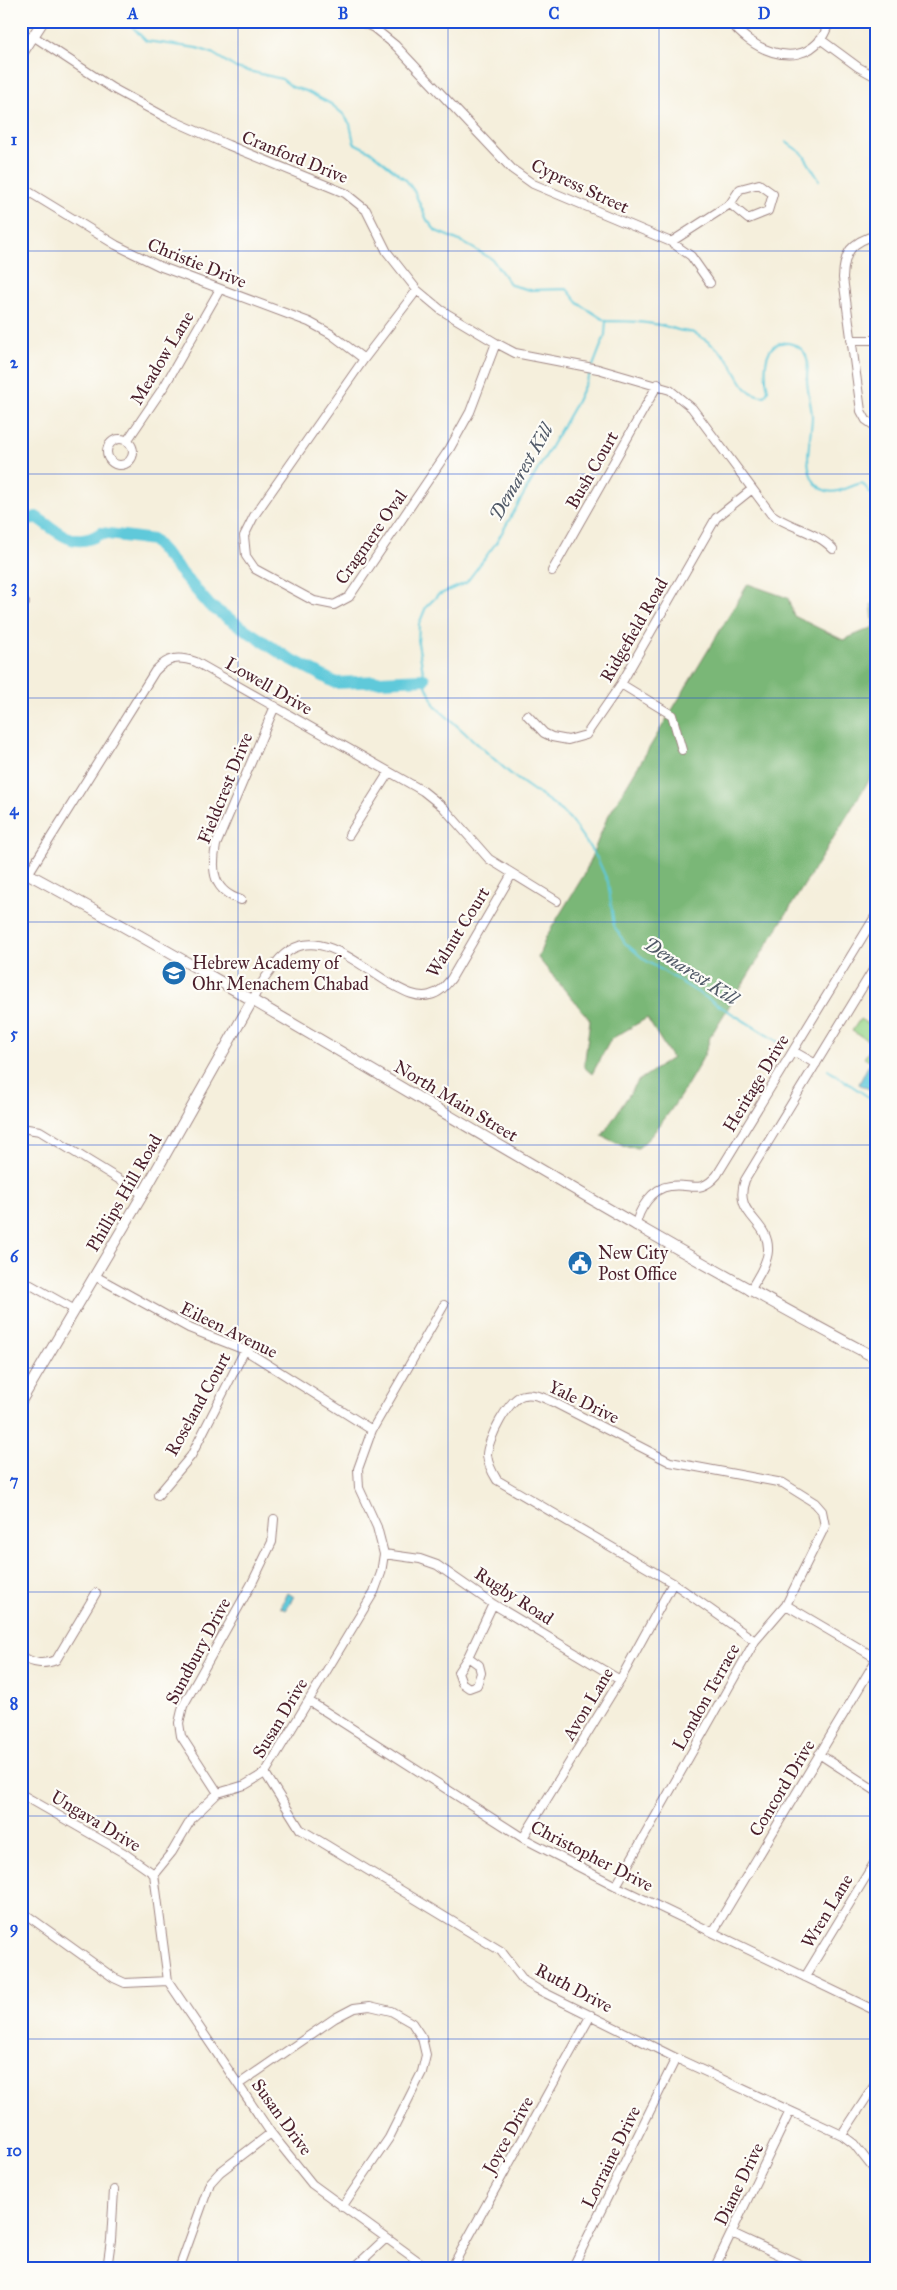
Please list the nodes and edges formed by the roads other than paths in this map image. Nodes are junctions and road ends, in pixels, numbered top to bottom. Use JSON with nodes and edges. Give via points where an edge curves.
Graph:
{"nodes":[{"id":1,"x":42,"y":21,"type":"edge"},
{"id":2,"x":359,"y":21,"type":"edge"},
{"id":3,"x":730,"y":21,"type":"edge"},
{"id":4,"x":830,"y":21,"type":"edge"},
{"id":5,"x":375,"y":25,"type":"edge"},
{"id":6,"x":34,"y":36,"type":"junction"},
{"id":7,"x":820,"y":39,"type":"junction"},
{"id":8,"x":21,"y":55,"type":"edge"},
{"id":9,"x":876,"y":77,"type":"edge"},
{"id":10,"x":21,"y":187,"type":"edge"},
{"id":11,"x":730,"y":204,"type":"junction"},
{"id":12,"x":876,"y":235,"type":"edge"},
{"id":13,"x":671,"y":242,"type":"junction"},
{"id":14,"x":710,"y":282,"type":"dead end"},
{"id":15,"x":220,"y":289,"type":"junction"},
{"id":16,"x":417,"y":290,"type":"junction"},
{"id":17,"x":851,"y":340,"type":"junction"},
{"id":18,"x":876,"y":340,"type":"edge"},
{"id":19,"x":496,"y":343,"type":"junction"},
{"id":20,"x":364,"y":359,"type":"junction"},
{"id":21,"x":658,"y":384,"type":"junction"},
{"id":22,"x":876,"y":427,"type":"edge"},
{"id":23,"x":127,"y":441,"type":"dead end"},
{"id":24,"x":751,"y":490,"type":"junction"},
{"id":25,"x":833,"y":548,"type":"dead end"},
{"id":26,"x":552,"y":571,"type":"dead end"},
{"id":27,"x":621,"y":684,"type":"junction"},
{"id":28,"x":275,"y":706,"type":"junction"},
{"id":29,"x":527,"y":715,"type":"dead end"},
{"id":30,"x":682,"y":750,"type":"dead end"},
{"id":31,"x":388,"y":772,"type":"junction"},
{"id":32,"x":349,"y":835,"type":"dead end"},
{"id":33,"x":25,"y":872,"type":"edge"},
{"id":34,"x":512,"y":874,"type":"junction"},
{"id":35,"x":241,"y":900,"type":"dead end"},
{"id":36,"x":557,"y":901,"type":"dead end"},
{"id":37,"x":876,"y":915,"type":"edge"},
{"id":38,"x":876,"y":965,"type":"edge"},
{"id":39,"x":253,"y":999,"type":"junction"},
{"id":40,"x":793,"y":1051,"type":"junction"},
{"id":41,"x":816,"y":1064,"type":"junction"},
{"id":42,"x":21,"y":1128,"type":"edge"},
{"id":43,"x":143,"y":1194,"type":"junction"},
{"id":44,"x":636,"y":1226,"type":"junction"},
{"id":45,"x":95,"y":1276,"type":"junction"},
{"id":46,"x":22,"y":1280,"type":"edge"},
{"id":47,"x":750,"y":1291,"type":"junction"},
{"id":48,"x":444,"y":1305,"type":"dead end"},
{"id":49,"x":75,"y":1310,"type":"junction"},
{"id":50,"x":244,"y":1350,"type":"junction"},
{"id":51,"x":876,"y":1358,"type":"edge"},
{"id":52,"x":21,"y":1401,"type":"edge"},
{"id":53,"x":372,"y":1430,"type":"junction"},
{"id":54,"x":158,"y":1495,"type":"dead end"},
{"id":55,"x":274,"y":1519,"type":"dead end"},
{"id":56,"x":825,"y":1526,"type":"joint"},
{"id":57,"x":384,"y":1554,"type":"junction"},
{"id":58,"x":673,"y":1583,"type":"junction"},
{"id":59,"x":96,"y":1592,"type":"dead end"},
{"id":60,"x":493,"y":1604,"type":"junction"},
{"id":61,"x":786,"y":1605,"type":"junction"},
{"id":62,"x":755,"y":1641,"type":"junction"},
{"id":63,"x":21,"y":1656,"type":"edge"},
{"id":64,"x":468,"y":1657,"type":"dead end"},
{"id":65,"x":876,"y":1659,"type":"edge"},
{"id":66,"x":620,"y":1680,"type":"junction"},
{"id":67,"x":309,"y":1701,"type":"junction"},
{"id":68,"x":819,"y":1754,"type":"junction"},
{"id":69,"x":264,"y":1772,"type":"junction"},
{"id":70,"x":876,"y":1791,"type":"edge"},
{"id":71,"x":218,"y":1793,"type":"junction"},
{"id":72,"x":21,"y":1794,"type":"edge"},
{"id":73,"x":523,"y":1838,"type":"junction"},
{"id":74,"x":876,"y":1860,"type":"edge"},
{"id":75,"x":154,"y":1874,"type":"junction"},
{"id":76,"x":616,"y":1886,"type":"junction"},
{"id":77,"x":21,"y":1911,"type":"edge"},
{"id":78,"x":713,"y":1932,"type":"junction"},
{"id":79,"x":805,"y":1977,"type":"junction"},
{"id":80,"x":168,"y":1981,"type":"junction"},
{"id":81,"x":876,"y":2011,"type":"edge"},
{"id":82,"x":591,"y":2015,"type":"junction"},
{"id":83,"x":676,"y":2058,"type":"junction"},
{"id":84,"x":876,"y":2083,"type":"edge"},
{"id":85,"x":239,"y":2084,"type":"junction"},
{"id":86,"x":790,"y":2111,"type":"junction"},
{"id":87,"x":271,"y":2133,"type":"junction"},
{"id":88,"x":842,"y":2135,"type":"junction"},
{"id":89,"x":876,"y":2172,"type":"edge"},
{"id":90,"x":114,"y":2190,"type":"dead end"},
{"id":91,"x":342,"y":2207,"type":"junction"},
{"id":92,"x":732,"y":2233,"type":"junction"},
{"id":93,"x":385,"y":2239,"type":"junction"},
{"id":94,"x":107,"y":2269,"type":"edge"},
{"id":95,"x":179,"y":2269,"type":"edge"},
{"id":96,"x":353,"y":2269,"type":"edge"},
{"id":97,"x":429,"y":2269,"type":"edge"},
{"id":98,"x":451,"y":2269,"type":"edge"},
{"id":99,"x":572,"y":2269,"type":"edge"},
{"id":100,"x":714,"y":2269,"type":"edge"},
{"id":101,"x":810,"y":2269,"type":"edge"}],
"edges":[{"from":1,"to":6,"type":"street"},
{"from":2,"to":5,"type":"street","name":"Cypress Street"},
{"from":3,"to":7,"type":"street","via":[[739,34],[772,54],[806,50]]},
{"from":4,"to":7,"type":"street"},
{"from":5,"to":13,"type":"street","name":"Cypress Street","via":[[519,174],[533,184]]},
{"from":6,"to":8,"type":"street"},
{"from":6,"to":16,"type":"street","name":"Cranford Drive","via":[[112,88],[168,118],[346,193],[366,210],[387,252]]},
{"from":7,"to":9,"type":"street"},
{"from":10,"to":15,"type":"street","name":"Christie Drive","via":[[133,253]]},
{"from":11,"to":11,"type":"street","via":[[740,189],[759,184],[773,194],[768,211],[748,219]]},
{"from":11,"to":13,"type":"street"},
{"from":12,"to":17,"type":"street","via":[[860,240],[847,252],[843,265]]},
{"from":13,"to":14,"type":"street","name":"Cypress Street","via":[[691,256]]},
{"from":15,"to":20,"type":"street","name":"Christie Drive","via":[[309,322]]},
{"from":15,"to":23,"type":"street","name":"Meadow Lane"},
{"from":16,"to":19,"type":"street","name":"Cranford Drive","via":[[441,310]]},
{"from":16,"to":20,"type":"street","name":"Cragmere Oval"},
{"from":17,"to":18,"type":"street"},
{"from":17,"to":22,"type":"street","via":[[861,411],[866,420]]},
{"from":19,"to":20,"type":"street","name":"Cragmere Oval","via":[[470,412],[450,448],[360,583],[348,597],[334,605],[314,601],[255,569],[246,556],[244,536],[254,516]]},
{"from":19,"to":21,"type":"street","name":"Cranford Drive","via":[[515,353],[597,368]]},
{"from":21,"to":24,"type":"street","name":"Cranford Drive","via":[[692,408]]},
{"from":21,"to":26,"type":"street","name":"Bush Court"},
{"from":24,"to":25,"type":"street","name":"Cranford Drive","via":[[771,514],[785,524],[823,538]]},
{"from":24,"to":27,"type":"street","name":"Ridgefield Road","via":[[716,518]]},
{"from":27,"to":29,"type":"street","name":"Ridgefield Road","via":[[586,735],[568,740],[552,737]]},
{"from":27,"to":30,"type":"street","via":[[672,715]]},
{"from":28,"to":31,"type":"street","name":"Lowell Drive"},
{"from":28,"to":33,"type":"street","name":"Lowell Drive","via":[[196,662],[173,658],[163,663]]},
{"from":28,"to":35,"type":"street","name":"Fieldcrest Drive","via":[[216,845],[214,858],[218,884]]},
{"from":31,"to":32,"type":"street"},
{"from":31,"to":34,"type":"street","name":"Lowell Drive","via":[[434,798],[488,859]]},
{"from":33,"to":39,"type":"street","name":"North Main Street"},
{"from":34,"to":36,"type":"street","name":"Lowell Drive"},
{"from":34,"to":39,"type":"street","name":"Walnut Court","via":[[451,979],[441,990],[429,996],[402,990],[330,948],[309,943],[292,946],[280,956]]},
{"from":37,"to":40,"type":"street","name":"Heritage Drive"},
{"from":38,"to":41,"type":"street"},
{"from":39,"to":43,"type":"street","name":"Phillips Hill Road"},
{"from":39,"to":44,"type":"street","name":"North Main Street"},
{"from":40,"to":41,"type":"street"},
{"from":40,"to":44,"type":"street","name":"Heritage Drive","via":[[715,1178],[698,1187],[671,1185],[660,1189],[645,1204]]},
{"from":41,"to":47,"type":"street","via":[[742,1189],[743,1205],[764,1232],[768,1246],[766,1260]]},
{"from":42,"to":43,"type":"street","via":[[40,1131]]},
{"from":43,"to":45,"type":"street","name":"Phillips Hill Road"},
{"from":44,"to":47,"type":"street","name":"North Main Street"},
{"from":45,"to":49,"type":"street","name":"Phillips Hill Road"},
{"from":45,"to":50,"type":"street","name":"Eileen Avenue","via":[[190,1328]]},
{"from":46,"to":49,"type":"street"},
{"from":47,"to":51,"type":"street","name":"North Main Street"},
{"from":48,"to":53,"type":"street","name":"Susan Drive"},
{"from":49,"to":52,"type":"street","name":"Phillips Hill Road"},
{"from":50,"to":53,"type":"street","name":"Eileen Avenue"},
{"from":50,"to":54,"type":"street","name":"Roseland Court","via":[[191,1456]]},
{"from":53,"to":57,"type":"street","name":"Susan Drive","via":[[358,1469],[359,1488],[377,1527]]},
{"from":55,"to":71,"type":"street","name":"Sundbury Drive","via":[[272,1542],[183,1706],[179,1722],[181,1736]]},
{"from":56,"to":58,"type":"street","name":"Yale Drive","via":[[822,1511],[815,1503],[783,1483],[670,1462],[537,1396],[522,1394],[511,1402],[491,1438],[487,1453],[490,1469],[497,1480]]},
{"from":56,"to":61,"type":"street","name":"London Terrace"},
{"from":57,"to":60,"type":"street","name":"Rugby Road","via":[[437,1565]]},
{"from":57,"to":67,"type":"street","name":"Susan Drive","via":[[374,1592]]},
{"from":58,"to":62,"type":"street","name":"Yale Drive"},
{"from":58,"to":66,"type":"street","name":"Avon Lane"},
{"from":59,"to":63,"type":"street","via":[[56,1660],[37,1664]]},
{"from":60,"to":64,"type":"street"},
{"from":60,"to":66,"type":"street","name":"Rugby Road"},
{"from":61,"to":62,"type":"street","name":"London Terrace"},
{"from":61,"to":65,"type":"street"},
{"from":62,"to":76,"type":"street","name":"London Terrace"},
{"from":65,"to":68,"type":"street","name":"Concord Drive"},
{"from":66,"to":73,"type":"street","name":"Avon Lane"},
{"from":67,"to":69,"type":"street","name":"Susan Drive"},
{"from":67,"to":73,"type":"street","name":"Christopher Drive"},
{"from":68,"to":70,"type":"street"},
{"from":68,"to":78,"type":"street","name":"Concord Drive"},
{"from":69,"to":71,"type":"street","name":"Susan Drive","via":[[244,1785]]},
{"from":69,"to":82,"type":"street","name":"Ruth Drive","via":[[300,1829],[501,1951],[524,1981]]},
{"from":71,"to":75,"type":"street","name":"Susan Drive","via":[[192,1818],[172,1852]]},
{"from":72,"to":75,"type":"street","name":"Ungava Drive","via":[[124,1853]]},
{"from":73,"to":76,"type":"street","name":"Christopher Drive"},
{"from":74,"to":79,"type":"street","name":"Wren Lane"},
{"from":75,"to":80,"type":"street","name":"Susan Drive"},
{"from":76,"to":78,"type":"street","name":"Christopher Drive"},
{"from":77,"to":80,"type":"street","via":[[114,1978],[125,1983]]},
{"from":78,"to":79,"type":"street","name":"Christopher Drive"},
{"from":79,"to":81,"type":"street","name":"Christopher Drive"},
{"from":80,"to":85,"type":"street","name":"Susan Drive"},
{"from":82,"to":83,"type":"street","name":"Ruth Drive"},
{"from":82,"to":98,"type":"street","name":"Joyce Drive"},
{"from":83,"to":86,"type":"street","name":"Ruth Drive"},
{"from":83,"to":99,"type":"street","name":"Lorraine Drive"},
{"from":84,"to":88,"type":"street"},
{"from":85,"to":87,"type":"street","name":"Susan Drive"},
{"from":85,"to":91,"type":"street","via":[[354,2008],[370,2006],[391,2011],[412,2023],[422,2038],[426,2055],[422,2072],[389,2138]]},
{"from":86,"to":88,"type":"street","name":"Ruth Drive"},
{"from":86,"to":92,"type":"street","name":"Diane Drive"},
{"from":87,"to":91,"type":"street","name":"Susan Drive","via":[[312,2184]]},
{"from":87,"to":95,"type":"street","via":[[210,2183]]},
{"from":88,"to":89,"type":"street","name":"Ruth Drive","via":[[854,2144]]},
{"from":90,"to":94,"type":"street"},
{"from":91,"to":93,"type":"street","name":"Susan Drive"},
{"from":92,"to":100,"type":"street","name":"Diane Drive"},
{"from":92,"to":101,"type":"street"},
{"from":93,"to":96,"type":"street"},
{"from":93,"to":97,"type":"street","name":"Susan Drive"}]}
